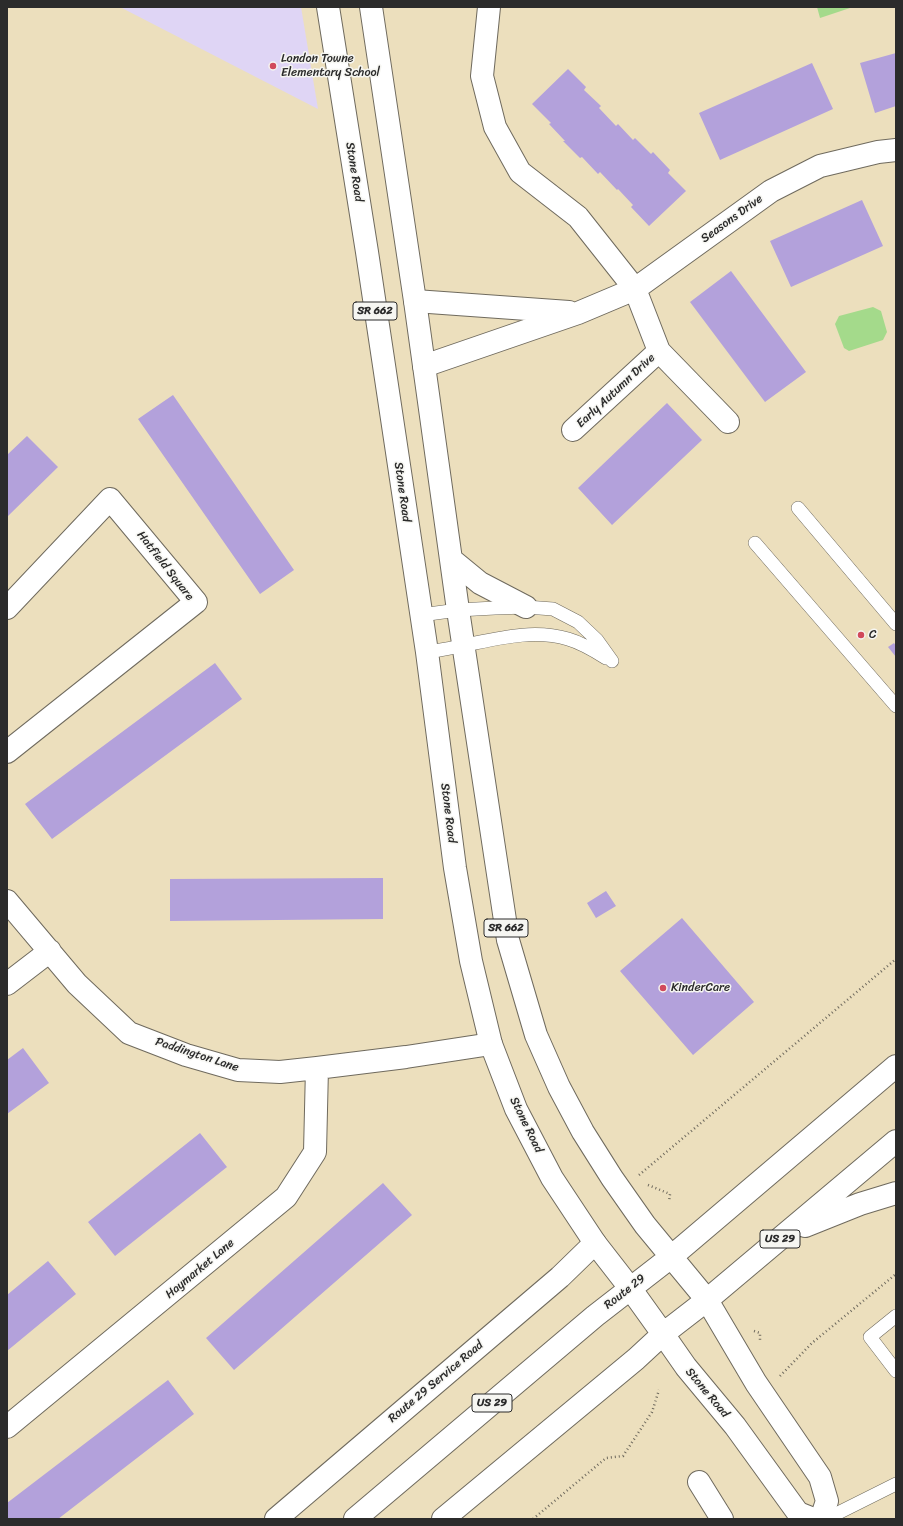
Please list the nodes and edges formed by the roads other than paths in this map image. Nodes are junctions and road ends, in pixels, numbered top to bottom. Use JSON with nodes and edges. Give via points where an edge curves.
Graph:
{"nodes":[{"id":1,"x":328,"y":7,"type":"edge"},
{"id":2,"x":371,"y":7,"type":"edge"},
{"id":3,"x":489,"y":7,"type":"edge"},
{"id":4,"x":896,"y":150,"type":"edge"},
{"id":5,"x":635,"y":290,"type":"junction"},
{"id":6,"x":415,"y":301,"type":"junction"},
{"id":7,"x":578,"y":313,"type":"junction"},
{"id":8,"x":660,"y":351,"type":"junction"},
{"id":9,"x":424,"y":366,"type":"junction"},
{"id":10,"x":728,"y":422,"type":"dead end"},
{"id":11,"x":573,"y":430,"type":"dead end"},
{"id":12,"x":798,"y":508,"type":"dead end"},
{"id":13,"x":755,"y":543,"type":"dead end"},
{"id":14,"x":452,"y":560,"type":"junction"},
{"id":15,"x":526,"y":607,"type":"junction"},
{"id":16,"x":7,"y":608,"type":"edge"},
{"id":17,"x":458,"y":610,"type":"junction"},
{"id":18,"x":420,"y":615,"type":"junction"},
{"id":19,"x":896,"y":624,"type":"edge"},
{"id":20,"x":464,"y":646,"type":"junction"},
{"id":21,"x":427,"y":652,"type":"junction"},
{"id":22,"x":896,"y":706,"type":"edge"},
{"id":23,"x":7,"y":752,"type":"edge"},
{"id":24,"x":7,"y":901,"type":"edge"},
{"id":25,"x":50,"y":951,"type":"junction"},
{"id":26,"x":7,"y":984,"type":"edge"},
{"id":27,"x":491,"y":1044,"type":"junction"},
{"id":28,"x":896,"y":1066,"type":"edge"},
{"id":29,"x":317,"y":1068,"type":"junction"},
{"id":30,"x":896,"y":1141,"type":"edge"},
{"id":31,"x":896,"y":1193,"type":"edge"},
{"id":32,"x":787,"y":1233,"type":"junction"},
{"id":33,"x":595,"y":1243,"type":"junction"},
{"id":34,"x":671,"y":1257,"type":"junction"},
{"id":35,"x":630,"y":1288,"type":"junction"},
{"id":36,"x":707,"y":1300,"type":"junction"},
{"id":37,"x":896,"y":1316,"type":"edge"},
{"id":38,"x":663,"y":1334,"type":"junction"},
{"id":39,"x":896,"y":1371,"type":"edge"},
{"id":40,"x":7,"y":1427,"type":"edge"},
{"id":41,"x":699,"y":1482,"type":"dead end"},
{"id":42,"x":896,"y":1484,"type":"edge"},
{"id":43,"x":276,"y":1519,"type":"edge"},
{"id":44,"x":355,"y":1519,"type":"edge"},
{"id":45,"x":443,"y":1519,"type":"edge"},
{"id":46,"x":722,"y":1519,"type":"edge"},
{"id":47,"x":813,"y":1519,"type":"edge"},
{"id":48,"x":821,"y":1519,"type":"edge"},
{"id":49,"x":826,"y":1519,"type":"edge"}],
"edges":[{"from":1,"to":18,"type":"main road","name":"Stone Road","number":"SR 662"},
{"from":2,"to":6,"type":"main road","number":"SR 662"},
{"from":3,"to":5,"type":"main road","name":"Early Autumn Drive","via":[[482,76],[495,128],[520,172],[578,217]]},
{"from":4,"to":5,"type":"main road","name":"Seasons Drive","via":[[820,166],[771,190]]},
{"from":5,"to":7,"type":"main road","name":"Seasons Drive"},
{"from":5,"to":8,"type":"main road","name":"Early Autumn Drive"},
{"from":6,"to":7,"type":"main road","name":"Seasons Drive"},
{"from":6,"to":9,"type":"main road","number":"SR 662"},
{"from":7,"to":9,"type":"main road","name":"Seasons Drive"},
{"from":8,"to":10,"type":"main road","name":"Early Autumn Drive"},
{"from":8,"to":11,"type":"main road","name":"Early Autumn Drive"},
{"from":9,"to":14,"type":"main road","number":"SR 662"},
{"from":12,"to":19,"type":"lane"},
{"from":13,"to":22,"type":"lane"},
{"from":14,"to":15,"type":"main road","via":[[480,583]]},
{"from":14,"to":17,"type":"main road","number":"SR 662"},
{"from":15,"to":17,"type":"lane"},
{"from":15,"to":20,"type":"lane","via":[[553,609],[578,622],[597,640],[612,662],[569,639],[548,635],[505,637]]},
{"from":16,"to":23,"type":"main road","name":"Hatfield Square","via":[[110,499],[196,602]]},
{"from":17,"to":18,"type":"lane"},
{"from":17,"to":20,"type":"main road","number":"SR 662"},
{"from":18,"to":21,"type":"main road","name":"Stone Road","number":"SR 662"},
{"from":20,"to":21,"type":"lane"},
{"from":20,"to":34,"type":"main road","number":"SR 662","via":[[508,940],[536,1036],[591,1145],[612,1178]]},
{"from":21,"to":27,"type":"main road","name":"Stone Road","number":"SR 662","via":[[455,868],[471,961]]},
{"from":24,"to":25,"type":"main road","name":"Paddington Lane"},
{"from":25,"to":26,"type":"main road"},
{"from":25,"to":29,"type":"main road","name":"Paddington Lane","via":[[78,984],[129,1032],[186,1054],[238,1070],[280,1072]]},
{"from":27,"to":29,"type":"main road","name":"Paddington Lane","via":[[406,1058]]},
{"from":27,"to":33,"type":"main road","name":"Stone Road","number":"SR 662","via":[[516,1108],[549,1171]]},
{"from":28,"to":34,"type":"main road","name":"Route 29","number":"US 29"},
{"from":29,"to":40,"type":"main road","name":"Haymarket Lane","via":[[315,1152],[286,1197]]},
{"from":30,"to":32,"type":"main road","number":"US 29"},
{"from":31,"to":32,"type":"main road","via":[[860,1204]]},
{"from":32,"to":36,"type":"main road","number":"US 29"},
{"from":33,"to":35,"type":"main road","name":"Stone Road","number":"SR 662"},
{"from":33,"to":43,"type":"main road","name":"Route 29 Service Road","via":[[554,1282]]},
{"from":34,"to":35,"type":"main road","name":"Route 29","number":"US 29"},
{"from":34,"to":36,"type":"main road","number":"SR 662"},
{"from":35,"to":38,"type":"main road","name":"Stone Road","number":"SR 662"},
{"from":35,"to":44,"type":"main road","name":"Route 29","number":"US 29"},
{"from":36,"to":38,"type":"main road","number":"US 29"},
{"from":36,"to":48,"type":"main road","number":"SR 662","via":[[756,1383],[820,1477],[827,1502]]},
{"from":37,"to":39,"type":"lane","via":[[870,1337]]},
{"from":38,"to":45,"type":"main road","number":"US 29"},
{"from":38,"to":47,"type":"main road","name":"Stone Road","number":"SR 662","via":[[686,1367],[735,1426],[798,1513]]},
{"from":41,"to":46,"type":"main road"},
{"from":42,"to":49,"type":"lane"}]}
